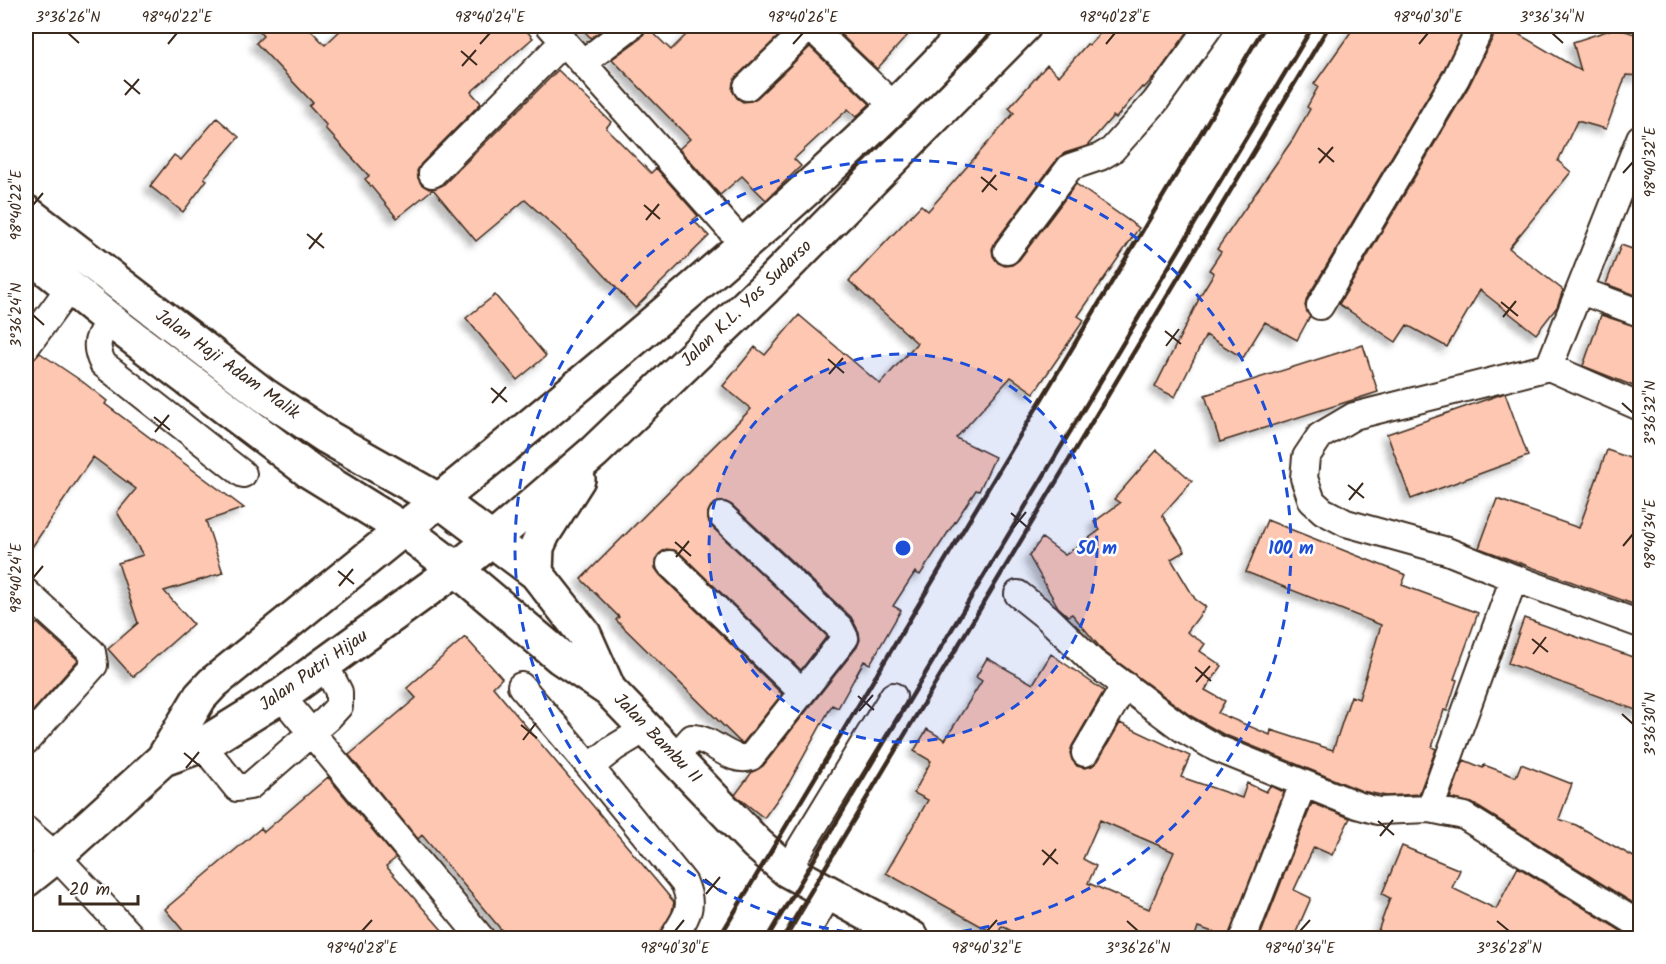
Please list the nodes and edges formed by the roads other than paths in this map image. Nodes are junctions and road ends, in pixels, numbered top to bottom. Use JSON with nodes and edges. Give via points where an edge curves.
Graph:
{"nodes":[{"id":1,"x":631,"y":26,"type":"edge"},
{"id":2,"x":810,"y":26,"type":"edge"},
{"id":3,"x":972,"y":26,"type":"edge"},
{"id":4,"x":1024,"y":26,"type":"edge"},
{"id":5,"x":1210,"y":26,"type":"edge"},
{"id":6,"x":1481,"y":26,"type":"edge"},
{"id":7,"x":557,"y":33,"type":"edge"},
{"id":8,"x":584,"y":62,"type":"junction"},
{"id":9,"x":747,"y":87,"type":"dead end"},
{"id":10,"x":895,"y":107,"type":"junction"},
{"id":11,"x":1638,"y":153,"type":"edge"},
{"id":12,"x":432,"y":174,"type":"dead end"},
{"id":13,"x":26,"y":212,"type":"edge"},
{"id":14,"x":744,"y":245,"type":"junction"},
{"id":15,"x":1007,"y":251,"type":"dead end"},
{"id":16,"x":26,"y":252,"type":"edge"},
{"id":17,"x":70,"y":287,"type":"junction"},
{"id":18,"x":1581,"y":291,"type":"junction"},
{"id":19,"x":1320,"y":306,"type":"dead end"},
{"id":20,"x":1641,"y":313,"type":"edge"},
{"id":21,"x":111,"y":320,"type":"junction"},
{"id":22,"x":26,"y":347,"type":"edge"},
{"id":23,"x":1549,"y":367,"type":"junction"},
{"id":24,"x":1641,"y":407,"type":"edge"},
{"id":25,"x":594,"y":452,"type":"junction"},
{"id":26,"x":243,"y":474,"type":"dead end"},
{"id":27,"x":440,"y":501,"type":"junction"},
{"id":28,"x":722,"y":516,"type":"dead end"},
{"id":29,"x":403,"y":529,"type":"junction"},
{"id":30,"x":492,"y":540,"type":"junction"},
{"id":31,"x":670,"y":564,"type":"dead end"},
{"id":32,"x":456,"y":569,"type":"junction"},
{"id":33,"x":536,"y":573,"type":"junction"},
{"id":34,"x":1514,"y":578,"type":"junction"},
{"id":35,"x":26,"y":592,"type":"edge"},
{"id":36,"x":1018,"y":594,"type":"dead end"},
{"id":37,"x":1641,"y":624,"type":"edge"},
{"id":38,"x":325,"y":665,"type":"junction"},
{"id":39,"x":1125,"y":685,"type":"junction"},
{"id":40,"x":521,"y":686,"type":"dead end"},
{"id":41,"x":609,"y":690,"type":"junction"},
{"id":42,"x":802,"y":692,"type":"junction"},
{"id":43,"x":281,"y":696,"type":"junction"},
{"id":44,"x":893,"y":696,"type":"dead end"},
{"id":45,"x":647,"y":728,"type":"junction"},
{"id":46,"x":312,"y":732,"type":"junction"},
{"id":47,"x":26,"y":741,"type":"edge"},
{"id":48,"x":202,"y":745,"type":"junction"},
{"id":49,"x":1085,"y":753,"type":"dead end"},
{"id":50,"x":675,"y":757,"type":"junction"},
{"id":51,"x":163,"y":759,"type":"junction"},
{"id":52,"x":591,"y":767,"type":"junction"},
{"id":53,"x":1303,"y":784,"type":"junction"},
{"id":54,"x":1430,"y":809,"type":"junction"},
{"id":55,"x":26,"y":830,"type":"edge"},
{"id":56,"x":56,"y":855,"type":"junction"},
{"id":57,"x":787,"y":870,"type":"junction"},
{"id":58,"x":26,"y":880,"type":"edge"},
{"id":59,"x":829,"y":894,"type":"junction"},
{"id":60,"x":1641,"y":925,"type":"edge"},
{"id":61,"x":804,"y":937,"type":"edge"},
{"id":62,"x":133,"y":939,"type":"edge"},
{"id":63,"x":480,"y":939,"type":"edge"},
{"id":64,"x":673,"y":939,"type":"edge"},
{"id":65,"x":912,"y":939,"type":"edge"},
{"id":66,"x":1243,"y":939,"type":"edge"}],
"edges":[{"from":1,"to":8,"type":"street"},
{"from":2,"to":9,"type":"street"},
{"from":2,"to":10,"type":"street"},
{"from":3,"to":10,"type":"main road"},
{"from":4,"to":25,"type":"main road","name":"Jalan K.L. Yos Sudarso","via":[[765,288]]},
{"from":5,"to":15,"type":"street","via":[[1155,102],[1112,150],[1070,167]]},
{"from":6,"to":19,"type":"street","via":[[1456,78]]},
{"from":7,"to":8,"type":"street"},
{"from":7,"to":12,"type":"street"},
{"from":8,"to":14,"type":"street"},
{"from":10,"to":14,"type":"main road"},
{"from":11,"to":18,"type":"street"},
{"from":13,"to":27,"type":"main road","name":"Jalan Haji Adam Malik","via":[[264,395],[327,437]]},
{"from":14,"to":27,"type":"main road"},
{"from":16,"to":17,"type":"main road","name":"Jalan Haji Adam Malik"},
{"from":17,"to":21,"type":"main road","name":"Jalan Haji Adam Malik"},
{"from":17,"to":22,"type":"street"},
{"from":18,"to":20,"type":"street"},
{"from":18,"to":23,"type":"street"},
{"from":21,"to":26,"type":"street","via":[[100,334],[96,351],[103,364]]},
{"from":21,"to":29,"type":"main road","name":"Jalan Haji Adam Malik","via":[[309,471]]},
{"from":23,"to":24,"type":"street"},
{"from":23,"to":34,"type":"street","via":[[1354,416],[1320,436],[1306,457],[1304,478],[1312,501],[1323,511],[1346,524],[1447,551]]},
{"from":25,"to":30,"type":"main road","name":"Jalan K.L. Yos Sudarso"},
{"from":25,"to":33,"type":"main road","via":[[543,534],[537,548]]},
{"from":27,"to":29,"type":"main road"},
{"from":27,"to":30,"type":"main road","name":"Jalan Bambu II"},
{"from":28,"to":42,"type":"street","via":[[845,634]]},
{"from":29,"to":32,"type":"main road"},
{"from":29,"to":51,"type":"main road","name":"Jalan Putri Hijau","via":[[213,683],[200,697]]},
{"from":30,"to":32,"type":"main road","name":"Jalan K.L. Yos Sudarso"},
{"from":30,"to":33,"type":"main road","name":"Jalan Bambu II"},
{"from":31,"to":42,"type":"street"},
{"from":32,"to":38,"type":"main road","name":"Jalan Putri Hijau"},
{"from":32,"to":41,"type":"main road","via":[[560,657]]},
{"from":33,"to":41,"type":"main road","name":"Jalan Bambu II","via":[[584,634]]},
{"from":34,"to":37,"type":"street"},
{"from":34,"to":54,"type":"street"},
{"from":35,"to":47,"type":"street","via":[[92,652],[94,659],[94,665]]},
{"from":36,"to":39,"type":"street","via":[[1093,662]]},
{"from":38,"to":43,"type":"main road","name":"Jalan Putri Hijau"},
{"from":38,"to":46,"type":"street","via":[[339,692],[339,706]]},
{"from":39,"to":49,"type":"street"},
{"from":39,"to":53,"type":"street","via":[[1183,729],[1216,748]]},
{"from":40,"to":52,"type":"street"},
{"from":41,"to":45,"type":"main road","name":"Jalan Bambu II"},
{"from":42,"to":50,"type":"street","via":[[751,757],[741,758],[692,738]]},
{"from":43,"to":46,"type":"street"},
{"from":43,"to":48,"type":"main road","name":"Jalan Putri Hijau"},
{"from":44,"to":57,"type":"street"},
{"from":45,"to":50,"type":"main road","name":"Jalan Bambu II"},
{"from":45,"to":52,"type":"street"},
{"from":46,"to":48,"type":"street","via":[[249,786],[237,788]]},
{"from":46,"to":63,"type":"street"},
{"from":48,"to":51,"type":"main road","name":"Jalan Putri Hijau"},
{"from":50,"to":57,"type":"main road","name":"Jalan Bambu II","via":[[757,844]]},
{"from":51,"to":56,"type":"main road","name":"Jalan Putri Hijau"},
{"from":52,"to":64,"type":"street","via":[[684,883],[690,911]]},
{"from":53,"to":54,"type":"street","via":[[1378,811]]},
{"from":53,"to":66,"type":"street"},
{"from":54,"to":60,"type":"street","via":[[1464,816]]},
{"from":55,"to":56,"type":"street"},
{"from":56,"to":58,"type":"main road","name":"Jalan Putri Hijau"},
{"from":56,"to":62,"type":"street"},
{"from":57,"to":59,"type":"main road","name":"Jalan Bambu II"},
{"from":59,"to":61,"type":"street"},
{"from":59,"to":65,"type":"main road","name":"Jalan Bambu II"}]}
